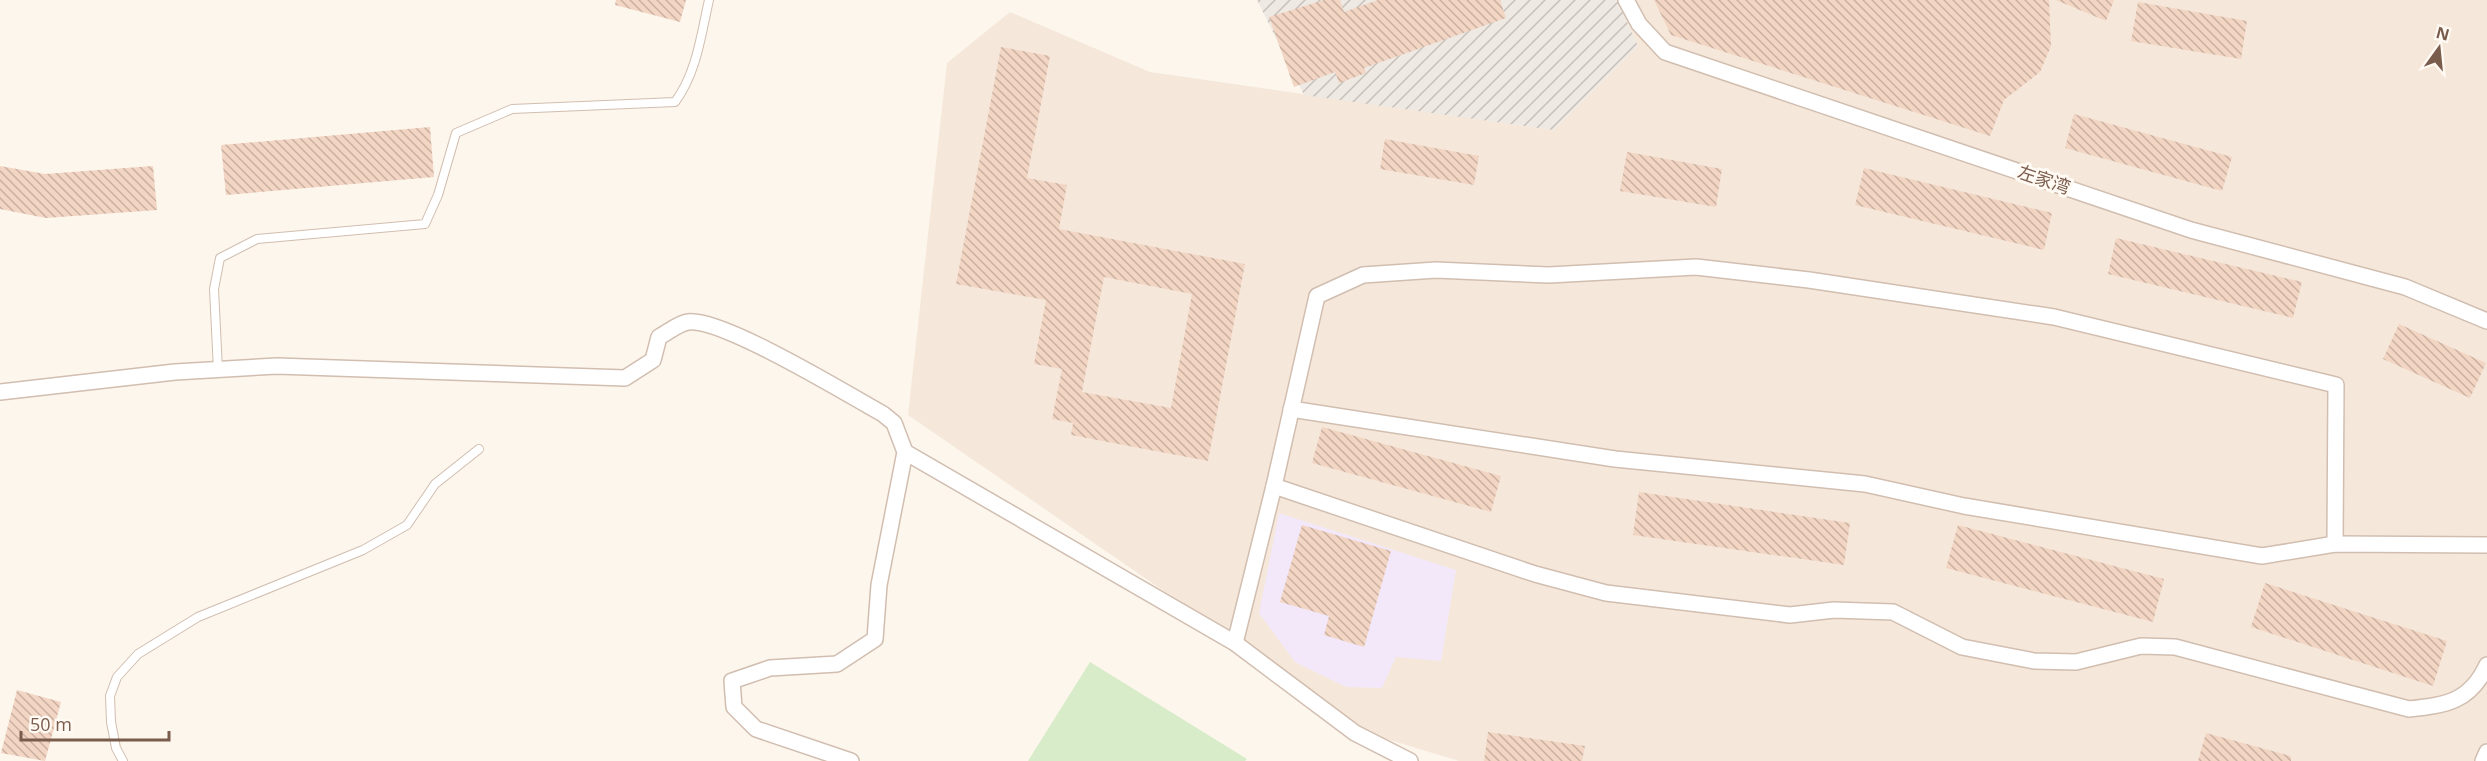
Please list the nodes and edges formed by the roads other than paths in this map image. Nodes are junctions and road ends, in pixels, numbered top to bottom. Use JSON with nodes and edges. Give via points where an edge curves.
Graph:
{"nodes":[{"id":1,"x":709,"y":0,"type":"edge"},
{"id":2,"x":1626,"y":0,"type":"edge"},
{"id":3,"x":2487,"y":321,"type":"edge"},
{"id":4,"x":218,"y":370,"type":"junction"},
{"id":5,"x":0,"y":392,"type":"edge"},
{"id":6,"x":1291,"y":409,"type":"junction"},
{"id":7,"x":479,"y":449,"type":"dead end"},
{"id":8,"x":905,"y":452,"type":"junction"},
{"id":9,"x":1274,"y":486,"type":"junction"},
{"id":10,"x":2335,"y":544,"type":"junction"},
{"id":11,"x":2487,"y":545,"type":"edge"},
{"id":12,"x":1235,"y":643,"type":"junction"},
{"id":13,"x":2487,"y":665,"type":"edge"},
{"id":14,"x":2487,"y":752,"type":"edge"},
{"id":15,"x":123,"y":761,"type":"edge"},
{"id":16,"x":851,"y":761,"type":"edge"},
{"id":17,"x":1410,"y":761,"type":"edge"},
{"id":18,"x":2483,"y":761,"type":"edge"}],
"edges":[{"from":1,"to":4,"type":"lane","via":[[696,58],[686,87],[675,102],[512,108],[456,134],[425,225],[257,239],[220,258],[214,289]]},
{"from":2,"to":3,"type":"street","name":"左家湾","via":[[1639,24],[1665,52],[2192,230],[2405,287]]},
{"from":4,"to":5,"type":"street"},
{"from":4,"to":8,"type":"street","via":[[277,366],[625,378],[653,360],[659,337],[687,321],[713,325],[796,365],[883,414],[894,423]]},
{"from":6,"to":9,"type":"street"},
{"from":6,"to":10,"type":"street","via":[[1615,459],[1865,484],[1964,506],[2262,556]]},
{"from":6,"to":10,"type":"street","via":[[1317,296],[1363,275],[1436,270],[1549,275],[1696,267],[1809,280],[2054,317],[2336,385]]},
{"from":7,"to":15,"type":"lane","via":[[435,484],[407,525],[363,550],[198,617],[138,654],[117,677],[110,696],[116,748]]},
{"from":8,"to":12,"type":"street"},
{"from":8,"to":16,"type":"street","via":[[879,585],[874,639],[837,664],[770,668],[732,681],[734,707],[756,729]]},
{"from":9,"to":12,"type":"street"},
{"from":9,"to":13,"type":"street","via":[[1534,574],[1606,593],[1790,615],[1834,610],[1893,612],[1962,647],[2034,661],[2076,662],[2141,646],[2175,647],[2409,709],[2442,706],[2470,693]]},
{"from":10,"to":11,"type":"street"},
{"from":12,"to":17,"type":"street","via":[[1355,733]]},
{"from":14,"to":18,"type":"street"}]}
